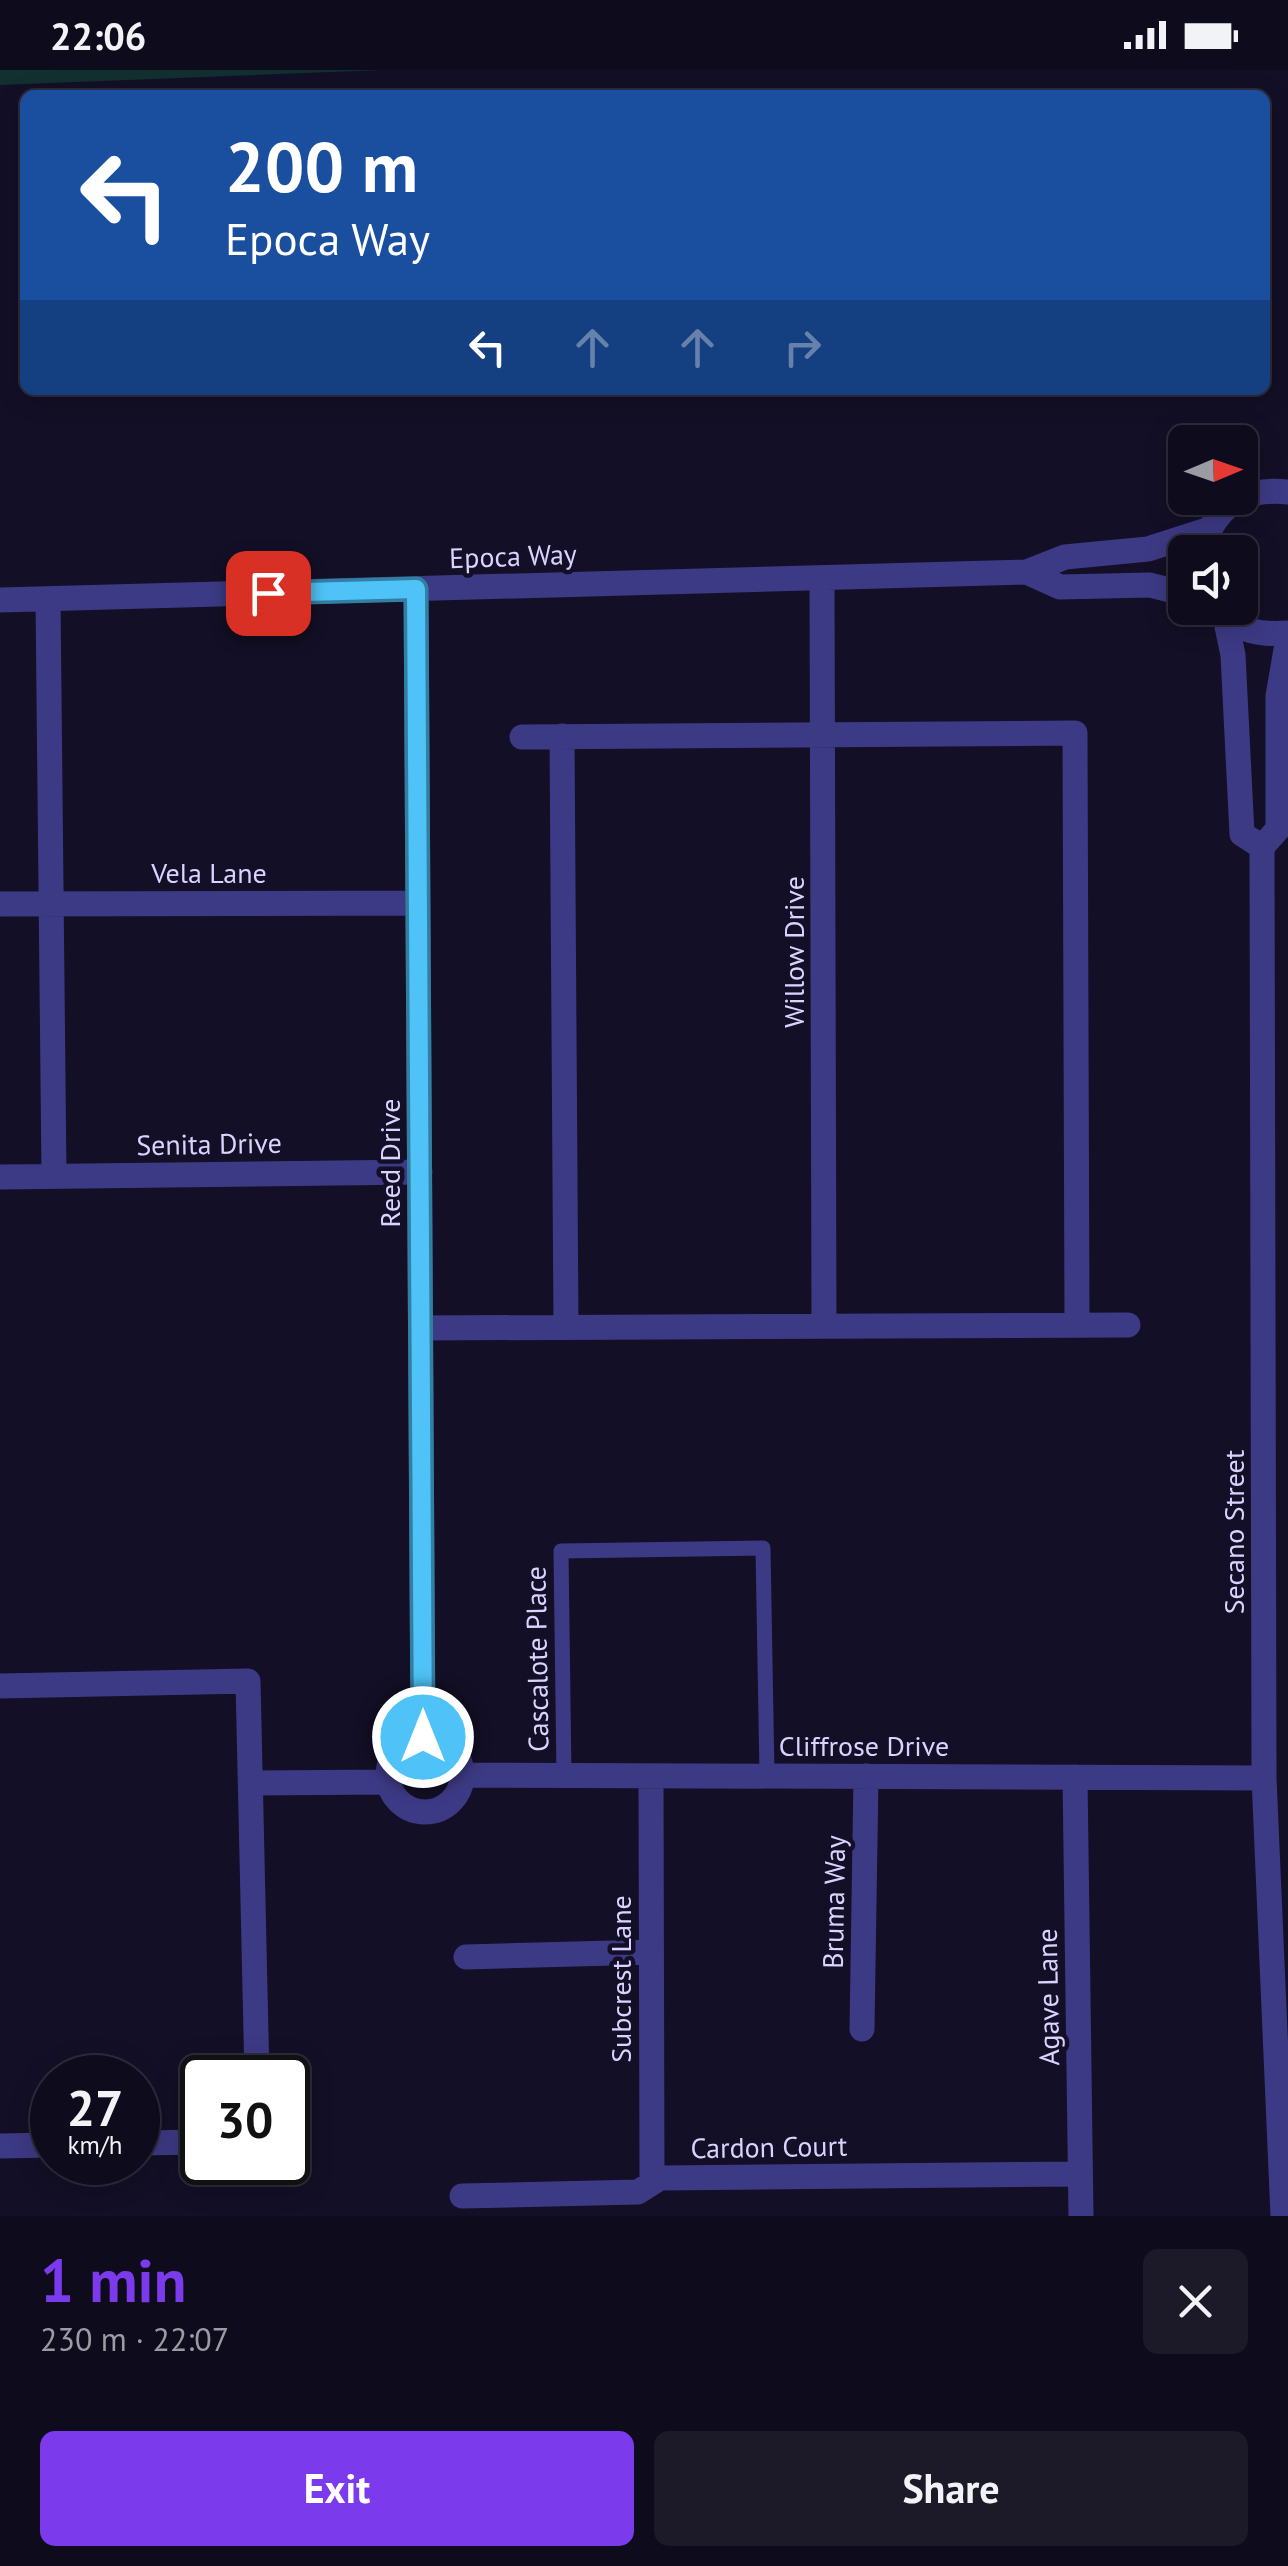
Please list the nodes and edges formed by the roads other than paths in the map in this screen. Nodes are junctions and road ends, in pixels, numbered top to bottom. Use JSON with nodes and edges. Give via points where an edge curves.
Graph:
{"nodes":[{"id":1,"x":1288,"y":492,"type":"edge"},
{"id":2,"x":1207,"y":535,"type":"edge"},
{"id":3,"x":1168,"y":546,"type":"edge"},
{"id":4,"x":1027,"y":572,"type":"junction"},
{"id":5,"x":822,"y":578,"type":"junction"},
{"id":6,"x":416,"y":589,"type":"junction"},
{"id":7,"x":1168,"y":590,"type":"edge"},
{"id":8,"x":48,"y":599,"type":"junction"},
{"id":9,"x":0,"y":600,"type":"edge"},
{"id":10,"x":1225,"y":625,"type":"edge"},
{"id":11,"x":1239,"y":625,"type":"edge"},
{"id":12,"x":1288,"y":635,"type":"edge"},
{"id":13,"x":522,"y":736,"type":"dead end"},
{"id":14,"x":562,"y":736,"type":"junction"},
{"id":15,"x":824,"y":736,"type":"junction"},
{"id":16,"x":1262,"y":847,"type":"junction"},
{"id":17,"x":418,"y":903,"type":"junction"},
{"id":18,"x":0,"y":904,"type":"edge"},
{"id":19,"x":50,"y":904,"type":"junction"},
{"id":20,"x":420,"y":1172,"type":"junction"},
{"id":21,"x":54,"y":1176,"type":"junction"},
{"id":22,"x":0,"y":1177,"type":"edge"},
{"id":23,"x":1128,"y":1324,"type":"dead end"},
{"id":24,"x":1077,"y":1325,"type":"junction"},
{"id":25,"x":824,"y":1326,"type":"junction"},
{"id":26,"x":421,"y":1328,"type":"junction"},
{"id":27,"x":566,"y":1328,"type":"junction"},
{"id":28,"x":0,"y":1686,"type":"edge"},
{"id":29,"x":423,"y":1737,"type":"junction"},
{"id":30,"x":463,"y":1775,"type":"junction"},
{"id":31,"x":564,"y":1776,"type":"junction"},
{"id":32,"x":651,"y":1776,"type":"junction"},
{"id":33,"x":766,"y":1776,"type":"junction"},
{"id":34,"x":866,"y":1776,"type":"junction"},
{"id":35,"x":1074,"y":1777,"type":"junction"},
{"id":36,"x":1264,"y":1778,"type":"junction"},
{"id":37,"x":388,"y":1782,"type":"junction"},
{"id":38,"x":250,"y":1783,"type":"junction"},
{"id":39,"x":651,"y":1952,"type":"junction"},
{"id":40,"x":466,"y":1957,"type":"dead end"},
{"id":41,"x":862,"y":2029,"type":"dead end"},
{"id":42,"x":256,"y":2055,"type":"edge"},
{"id":43,"x":30,"y":2145,"type":"edge"},
{"id":44,"x":0,"y":2146,"type":"edge"},
{"id":45,"x":1080,"y":2174,"type":"junction"},
{"id":46,"x":652,"y":2183,"type":"junction"},
{"id":47,"x":462,"y":2196,"type":"dead end"},
{"id":48,"x":1081,"y":2216,"type":"edge"},
{"id":49,"x":1283,"y":2216,"type":"edge"}],
"edges":[{"from":1,"to":2,"type":"street","via":[[1242,496],[1222,510]]},
{"from":3,"to":4,"type":"street","name":"Epoca Way","via":[[1064,557]]},
{"from":4,"to":5,"type":"street","name":"Epoca Way"},
{"from":4,"to":7,"type":"street","name":"Epoca Way","via":[[1060,587]]},
{"from":5,"to":6,"type":"street","name":"Epoca Way"},
{"from":5,"to":15,"type":"street","name":"Willow Drive"},
{"from":6,"to":8,"type":"street","name":"Epoca Way"},
{"from":6,"to":17,"type":"street","name":"Reed Drive"},
{"from":8,"to":9,"type":"street","name":"Epoca Way"},
{"from":8,"to":19,"type":"street"},
{"from":10,"to":16,"type":"street","name":"Secano Street","via":[[1234,655],[1242,834]]},
{"from":11,"to":12,"type":"street"},
{"from":12,"to":16,"type":"street","name":"Secano Street","via":[[1278,696],[1278,829]]},
{"from":13,"to":14,"type":"street"},
{"from":14,"to":15,"type":"street"},
{"from":14,"to":27,"type":"street"},
{"from":15,"to":24,"type":"street","via":[[1075,734]]},
{"from":15,"to":25,"type":"street","name":"Willow Drive"},
{"from":16,"to":36,"type":"street","name":"Secano Street"},
{"from":17,"to":19,"type":"street","name":"Vela Lane"},
{"from":17,"to":20,"type":"street","name":"Reed Drive"},
{"from":18,"to":19,"type":"street","name":"Vela Lane"},
{"from":19,"to":21,"type":"street"},
{"from":20,"to":21,"type":"street","name":"Senita Drive"},
{"from":20,"to":26,"type":"street","name":"Reed Drive"},
{"from":21,"to":22,"type":"street","name":"Senita Drive"},
{"from":23,"to":24,"type":"street"},
{"from":24,"to":25,"type":"street"},
{"from":25,"to":27,"type":"street"},
{"from":26,"to":27,"type":"street"},
{"from":26,"to":29,"type":"street","name":"Reed Drive"},
{"from":28,"to":38,"type":"street","via":[[248,1680]]},
{"from":29,"to":30,"type":"street","via":[[447,1744]]},
{"from":29,"to":37,"type":"street","via":[[392,1757]]},
{"from":30,"to":31,"type":"street","name":"Cliffrose Drive"},
{"from":30,"to":37,"type":"street","via":[[446,1806],[423,1812],[401,1804]]},
{"from":31,"to":32,"type":"street","name":"Cliffrose Drive"},
{"from":31,"to":33,"type":"lane","name":"Cascalote Place","via":[[561,1551],[763,1548]]},
{"from":32,"to":33,"type":"street","name":"Cliffrose Drive"},
{"from":32,"to":39,"type":"street","name":"Subcrest Lane"},
{"from":33,"to":34,"type":"street","name":"Cliffrose Drive"},
{"from":34,"to":35,"type":"street","name":"Cliffrose Drive"},
{"from":34,"to":41,"type":"street","name":"Bruma Way"},
{"from":35,"to":36,"type":"street","name":"Cliffrose Drive"},
{"from":35,"to":45,"type":"street","name":"Agave Lane"},
{"from":36,"to":49,"type":"street","name":"Secano Street"},
{"from":37,"to":38,"type":"street"},
{"from":38,"to":42,"type":"street"},
{"from":39,"to":40,"type":"street"},
{"from":39,"to":46,"type":"street","name":"Subcrest Lane"},
{"from":43,"to":44,"type":"street"},
{"from":45,"to":46,"type":"street","name":"Cardon Court"},
{"from":45,"to":48,"type":"street","name":"Agave Lane"},
{"from":46,"to":47,"type":"street","name":"Cardon Court","via":[[638,2192]]}]}
